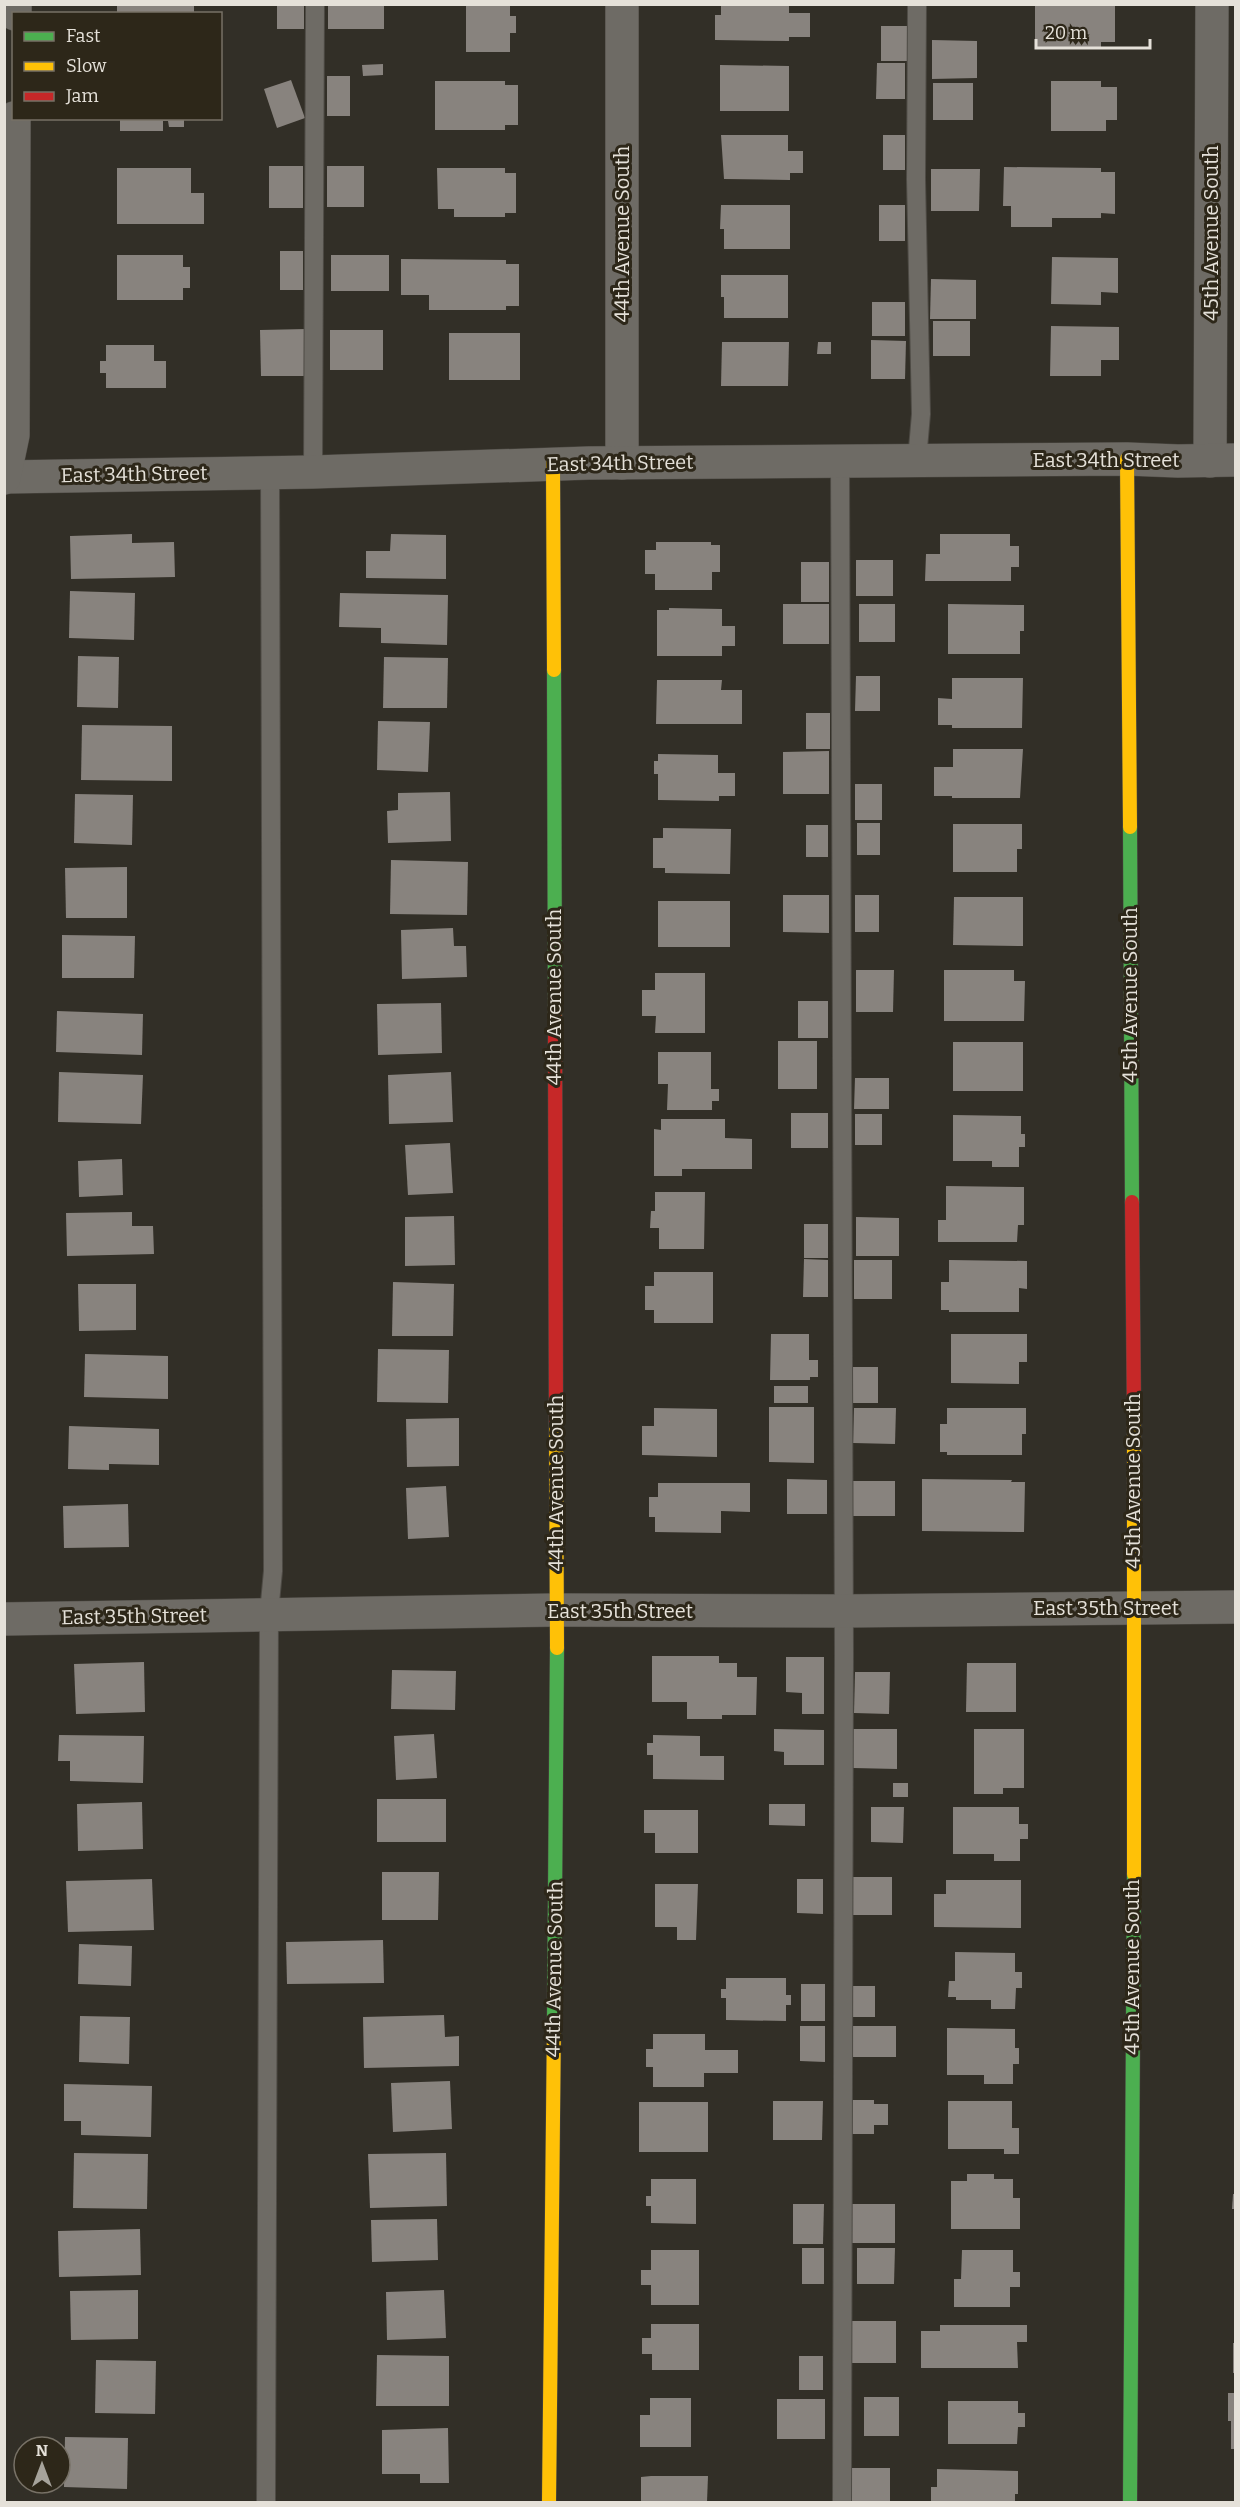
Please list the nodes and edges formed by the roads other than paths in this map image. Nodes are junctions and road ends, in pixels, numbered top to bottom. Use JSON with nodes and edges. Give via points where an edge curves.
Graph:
{"nodes":[{"id":1,"x":315,"y":4,"type":"edge"},
{"id":2,"x":622,"y":4,"type":"edge"},
{"id":3,"x":917,"y":4,"type":"edge"},
{"id":4,"x":1212,"y":4,"type":"edge"},
{"id":5,"x":14,"y":120,"type":"edge"},
{"id":6,"x":1127,"y":459,"type":"junction"},
{"id":7,"x":917,"y":460,"type":"junction"},
{"id":8,"x":840,"y":461,"type":"junction"},
{"id":9,"x":1223,"y":461,"type":"edge"},
{"id":10,"x":553,"y":463,"type":"junction"},
{"id":11,"x":622,"y":463,"type":"junction"},
{"id":12,"x":270,"y":472,"type":"junction"},
{"id":13,"x":313,"y":472,"type":"junction"},
{"id":14,"x":5,"y":478,"type":"edge"},
{"id":15,"x":1236,"y":1607,"type":"edge"},
{"id":16,"x":1135,"y":1609,"type":"junction"},
{"id":17,"x":556,"y":1610,"type":"junction"},
{"id":18,"x":843,"y":1611,"type":"junction"},
{"id":19,"x":269,"y":1613,"type":"junction"},
{"id":20,"x":4,"y":1619,"type":"edge"},
{"id":21,"x":266,"y":2502,"type":"edge"},
{"id":22,"x":549,"y":2502,"type":"edge"},
{"id":23,"x":842,"y":2502,"type":"edge"},
{"id":24,"x":1131,"y":2502,"type":"edge"}],
"edges":[{"from":1,"to":13,"type":"lane"},
{"from":2,"to":11,"type":"street","name":"44th Avenue South"},
{"from":3,"to":7,"type":"lane","via":[[921,414]]},
{"from":4,"to":9,"type":"street","name":"45th Avenue South"},
{"from":5,"to":14,"type":"street","via":[[13,435]]},
{"from":6,"to":7,"type":"street","name":"East 34th Street"},
{"from":6,"to":9,"type":"street","name":"East 34th Street"},
{"from":6,"to":16,"type":"street","name":"45th Avenue South"},
{"from":7,"to":8,"type":"street","name":"East 34th Street"},
{"from":8,"to":11,"type":"street","name":"East 34th Street"},
{"from":8,"to":18,"type":"lane"},
{"from":10,"to":11,"type":"street","name":"East 34th Street"},
{"from":10,"to":13,"type":"street","name":"East 34th Street"},
{"from":10,"to":17,"type":"street","name":"44th Avenue South"},
{"from":12,"to":13,"type":"street","name":"East 34th Street"},
{"from":12,"to":14,"type":"street","name":"East 34th Street"},
{"from":12,"to":19,"type":"lane","via":[[273,1572]]},
{"from":15,"to":16,"type":"street","name":"East 35th Street"},
{"from":16,"to":18,"type":"street","name":"East 35th Street"},
{"from":16,"to":24,"type":"street","name":"45th Avenue South"},
{"from":17,"to":18,"type":"street","name":"East 35th Street"},
{"from":17,"to":19,"type":"street","name":"East 35th Street"},
{"from":17,"to":22,"type":"street","name":"44th Avenue South"},
{"from":18,"to":23,"type":"lane"},
{"from":19,"to":20,"type":"street","name":"East 35th Street"},
{"from":19,"to":21,"type":"lane"}]}
